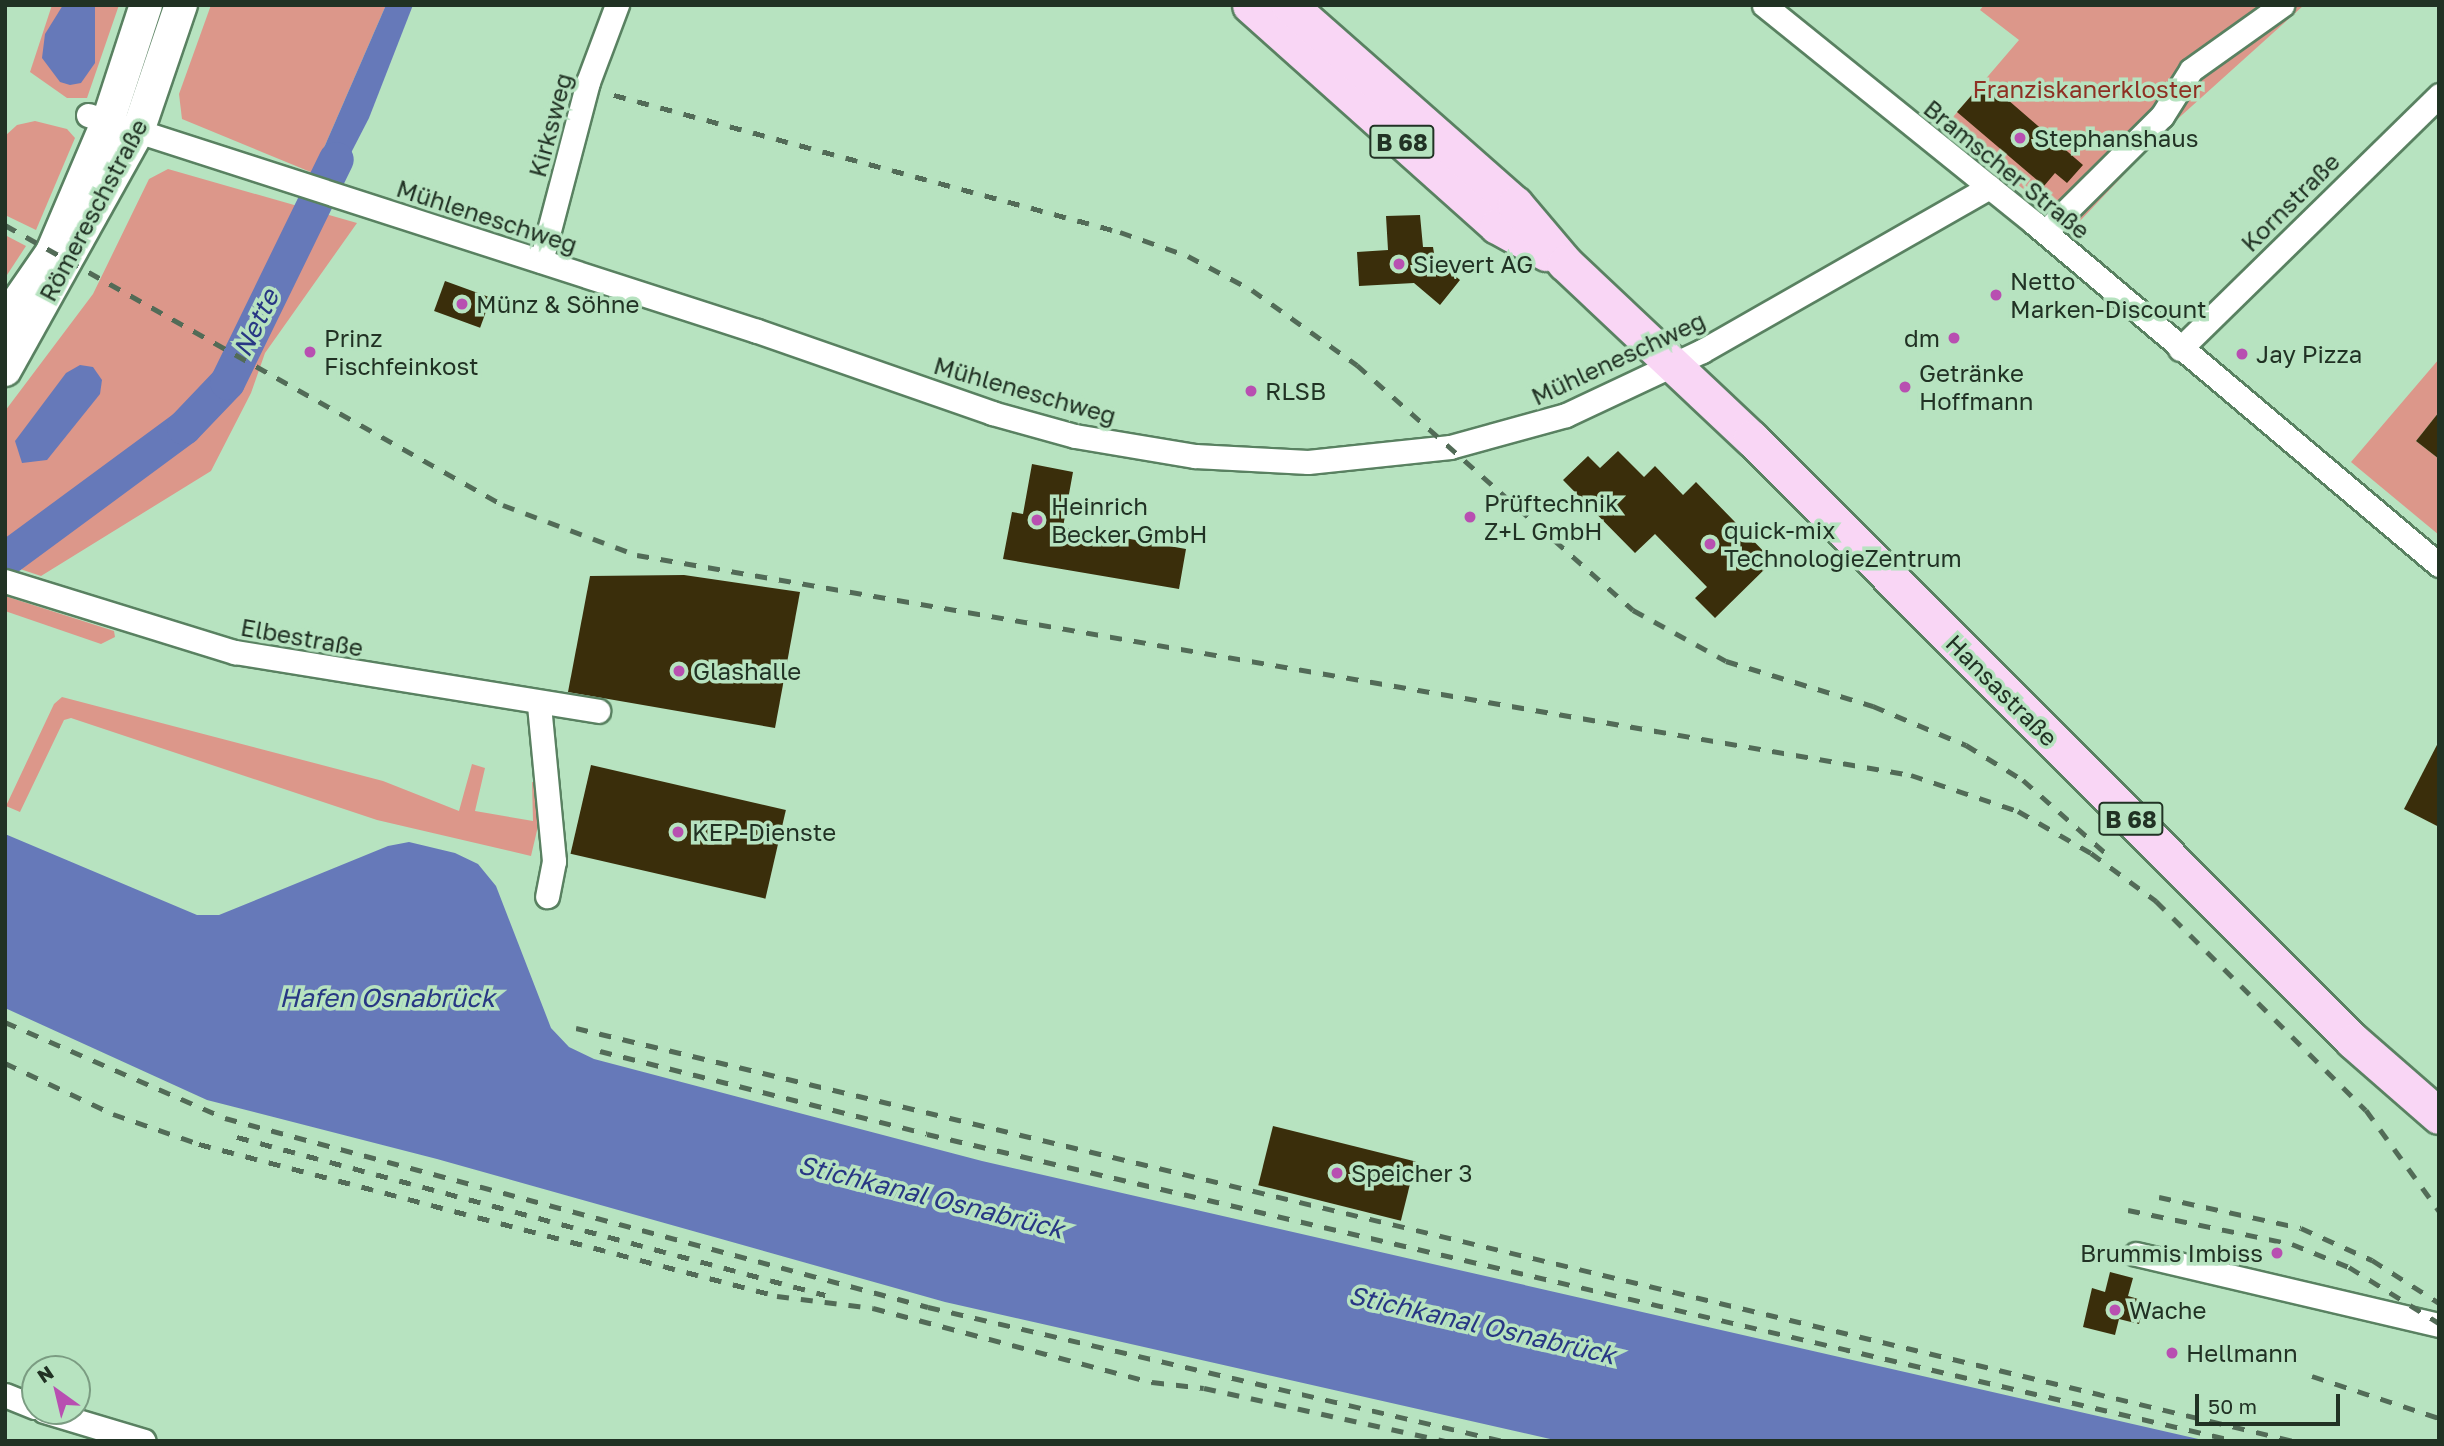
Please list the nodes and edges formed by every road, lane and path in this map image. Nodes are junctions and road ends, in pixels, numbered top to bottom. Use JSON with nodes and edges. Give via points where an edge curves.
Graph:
{"nodes":[{"id":1,"x":146,"y":5,"type":"edge"},
{"id":2,"x":181,"y":5,"type":"edge"},
{"id":3,"x":617,"y":5,"type":"edge"},
{"id":4,"x":1250,"y":5,"type":"edge"},
{"id":5,"x":1289,"y":5,"type":"edge"},
{"id":6,"x":1764,"y":5,"type":"edge"},
{"id":7,"x":2281,"y":5,"type":"edge"},
{"id":8,"x":2439,"y":95,"type":"edge"},
{"id":9,"x":98,"y":118,"type":"junction"},
{"id":10,"x":138,"y":131,"type":"junction"},
{"id":11,"x":1990,"y":187,"type":"junction"},
{"id":12,"x":2045,"y":232,"type":"junction"},
{"id":13,"x":541,"y":261,"type":"junction"},
{"id":14,"x":1565,"y":263,"type":"junction"},
{"id":15,"x":5,"y":320,"type":"edge"},
{"id":16,"x":2180,"y":349,"type":"junction"},
{"id":17,"x":1675,"y":364,"type":"junction"},
{"id":18,"x":5,"y":369,"type":"edge"},
{"id":19,"x":2439,"y":565,"type":"edge"},
{"id":20,"x":8,"y":582,"type":"edge"},
{"id":21,"x":539,"y":705,"type":"junction"},
{"id":22,"x":598,"y":711,"type":"dead end"},
{"id":23,"x":547,"y":896,"type":"dead end"},
{"id":24,"x":2439,"y":1116,"type":"edge"},
{"id":25,"x":2136,"y":1254,"type":"dead end"},
{"id":26,"x":2439,"y":1325,"type":"edge"},
{"id":27,"x":91,"y":1425,"type":"edge"},
{"id":28,"x":144,"y":1441,"type":"edge"}],
"edges":[{"from":1,"to":9,"type":"main road","name":"Römereschstraße"},
{"from":2,"to":10,"type":"main road","name":"Römereschstraße"},
{"from":3,"to":13,"type":"street","name":"Kirksweg","via":[[588,82]]},
{"from":4,"to":14,"type":"main road","name":"Hansastraße","number":"B 68","via":[[1497,226]]},
{"from":5,"to":14,"type":"main road","name":"Hansastraße","number":"B 68","via":[[1515,204]]},
{"from":6,"to":11,"type":"street","name":"Bramscher Straße"},
{"from":7,"to":12,"type":"street","via":[[2191,69],[2162,116]]},
{"from":8,"to":16,"type":"street","name":"Kornstraße"},
{"from":9,"to":10,"type":"street","name":"Mühleneschweg"},
{"from":9,"to":15,"type":"main road","name":"Römereschstraße","via":[[52,252]]},
{"from":10,"to":13,"type":"street","name":"Mühleneschweg"},
{"from":10,"to":18,"type":"main road","name":"Römereschstraße"},
{"from":11,"to":12,"type":"street","name":"Bramscher Straße"},
{"from":11,"to":17,"type":"street","name":"Mühleneschweg"},
{"from":12,"to":16,"type":"street","name":"Bramscher Straße"},
{"from":13,"to":17,"type":"street","name":"Mühleneschweg","via":[[992,413],[1075,436],[1195,456],[1308,462],[1450,447],[1566,415]]},
{"from":14,"to":17,"type":"main road","name":"Hansastraße","number":"B 68"},
{"from":16,"to":19,"type":"street","name":"Bramscher Straße"},
{"from":17,"to":24,"type":"main road","name":"Hansastraße","number":"B 68","via":[[2353,1041]]},
{"from":20,"to":21,"type":"street","name":"Elbestraße","via":[[198,644]]},
{"from":21,"to":22,"type":"street","name":"Elbestraße"},
{"from":21,"to":23,"type":"street","via":[[554,861]]},
{"from":25,"to":26,"type":"street"},
{"from":27,"to":28,"type":"street"}]}
